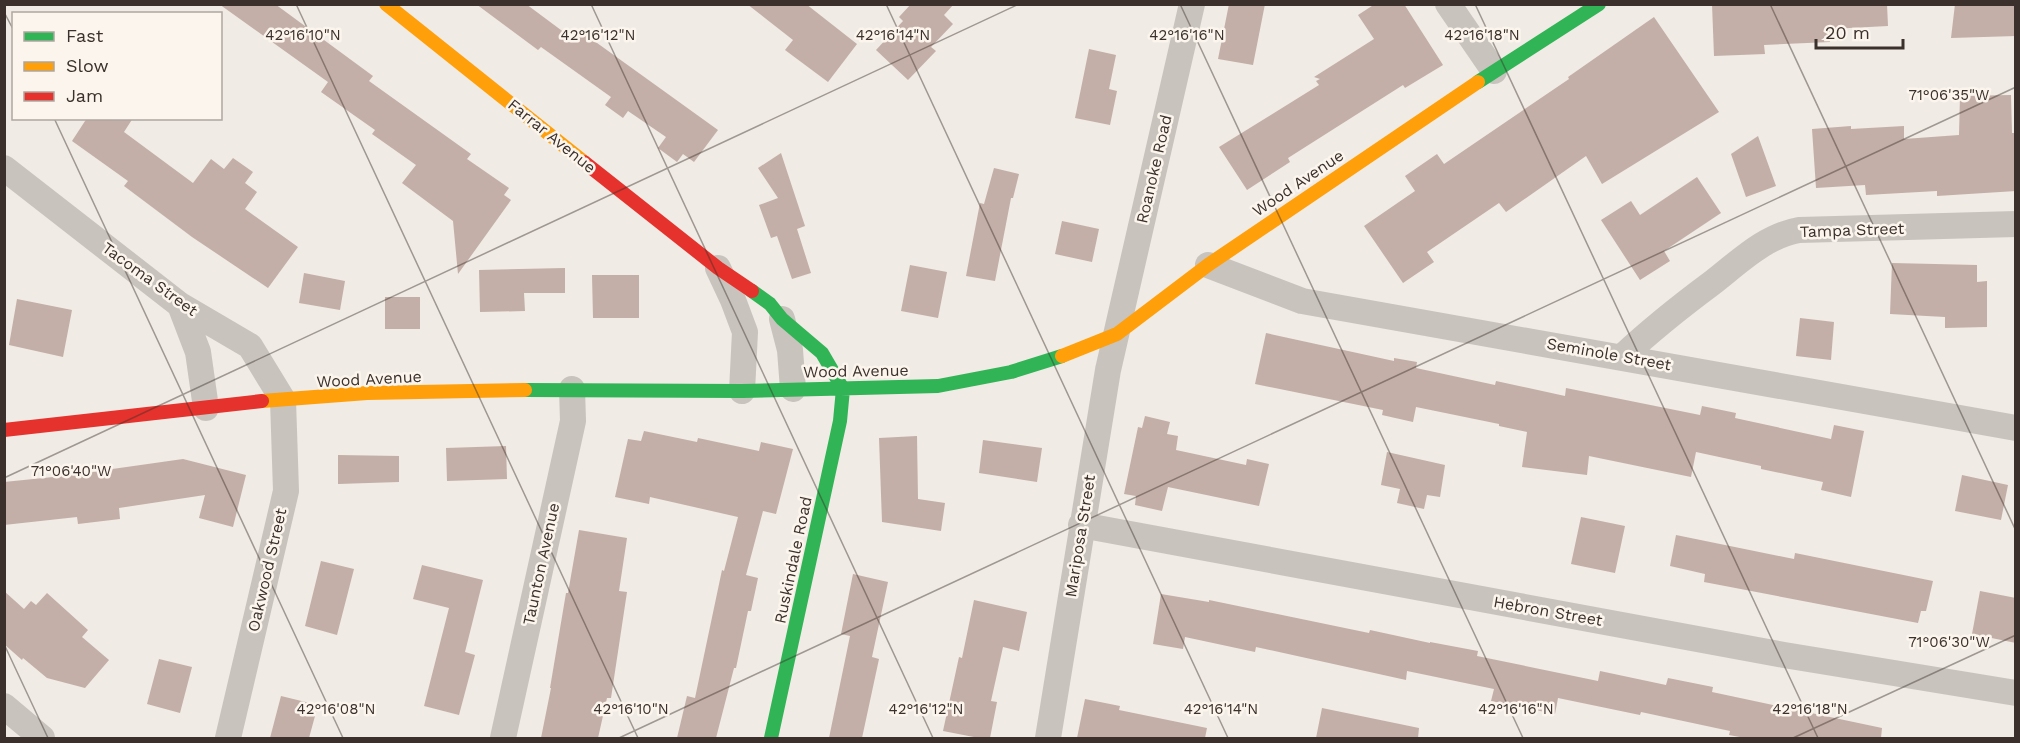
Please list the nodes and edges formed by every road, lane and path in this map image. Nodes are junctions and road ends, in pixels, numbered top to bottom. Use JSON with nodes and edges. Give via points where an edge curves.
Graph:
{"nodes":[{"id":1,"x":386,"y":4,"type":"edge"},
{"id":2,"x":1192,"y":4,"type":"edge"},
{"id":3,"x":1448,"y":4,"type":"edge"},
{"id":4,"x":1599,"y":4,"type":"edge"},
{"id":5,"x":1494,"y":71,"type":"junction"},
{"id":6,"x":4,"y":168,"type":"edge"},
{"id":7,"x":2016,"y":224,"type":"edge"},
{"id":8,"x":1208,"y":265,"type":"junction"},
{"id":9,"x":718,"y":268,"type":"junction"},
{"id":10,"x":180,"y":305,"type":"junction"},
{"id":11,"x":782,"y":319,"type":"junction"},
{"id":12,"x":1117,"y":334,"type":"junction"},
{"id":13,"x":1623,"y":357,"type":"junction"},
{"id":14,"x":572,"y":389,"type":"junction"},
{"id":15,"x":793,"y":389,"type":"junction"},
{"id":16,"x":843,"y":389,"type":"junction"},
{"id":17,"x":742,"y":390,"type":"junction"},
{"id":18,"x":283,"y":400,"type":"junction"},
{"id":19,"x":206,"y":408,"type":"junction"},
{"id":20,"x":2016,"y":428,"type":"edge"},
{"id":21,"x":4,"y":430,"type":"edge"},
{"id":22,"x":1081,"y":525,"type":"junction"},
{"id":23,"x":2016,"y":693,"type":"edge"},
{"id":24,"x":4,"y":706,"type":"edge"},
{"id":25,"x":42,"y":738,"type":"edge"},
{"id":26,"x":228,"y":738,"type":"edge"},
{"id":27,"x":503,"y":738,"type":"edge"},
{"id":28,"x":771,"y":738,"type":"edge"},
{"id":29,"x":1048,"y":738,"type":"edge"}],
"edges":[{"from":1,"to":9,"type":"main road","name":"Farrar Avenue"},
{"from":2,"to":12,"type":"street","name":"Roanoke Road"},
{"from":3,"to":5,"type":"street"},
{"from":4,"to":5,"type":"main road","name":"Wood Avenue"},
{"from":5,"to":8,"type":"main road","name":"Wood Avenue"},
{"from":6,"to":10,"type":"street","name":"Tacoma Street"},
{"from":7,"to":13,"type":"street","name":"Tampa Street","via":[[1787,233],[1755,250],[1652,329]]},
{"from":8,"to":12,"type":"main road","name":"Wood Avenue"},
{"from":8,"to":13,"type":"street","name":"Seminole Street","via":[[1302,301]]},
{"from":9,"to":11,"type":"main road","name":"Farrar Avenue","via":[[770,304]]},
{"from":9,"to":17,"type":"street","name":"Farrar Avenue","via":[[745,332]]},
{"from":10,"to":18,"type":"street","name":"Tacoma Street","via":[[250,346]]},
{"from":10,"to":19,"type":"street","via":[[198,352]]},
{"from":11,"to":15,"type":"street","via":[[790,350]]},
{"from":11,"to":16,"type":"main road","name":"Farrar Avenue","via":[[822,352]]},
{"from":12,"to":16,"type":"main road","name":"Wood Avenue","via":[[1011,372],[938,386]]},
{"from":12,"to":22,"type":"street","name":"Mariposa Street"},
{"from":13,"to":20,"type":"street","name":"Seminole Street"},
{"from":14,"to":17,"type":"main road","name":"Wood Avenue"},
{"from":14,"to":18,"type":"main road","name":"Wood Avenue","via":[[367,393]]},
{"from":14,"to":27,"type":"street","name":"Taunton Avenue","via":[[573,421]]},
{"from":15,"to":16,"type":"main road","name":"Wood Avenue"},
{"from":15,"to":17,"type":"main road","name":"Wood Avenue"},
{"from":16,"to":28,"type":"main road","name":"Ruskindale Road","via":[[840,421]]},
{"from":18,"to":19,"type":"main road","name":"Wood Avenue"},
{"from":18,"to":26,"type":"street","name":"Oakwood Street","via":[[286,490]]},
{"from":19,"to":21,"type":"main road","name":"Wood Avenue"},
{"from":22,"to":23,"type":"street","name":"Hebron Street","via":[[1784,655]]},
{"from":22,"to":29,"type":"street","name":"Mariposa Street"},
{"from":24,"to":25,"type":"street"}]}
